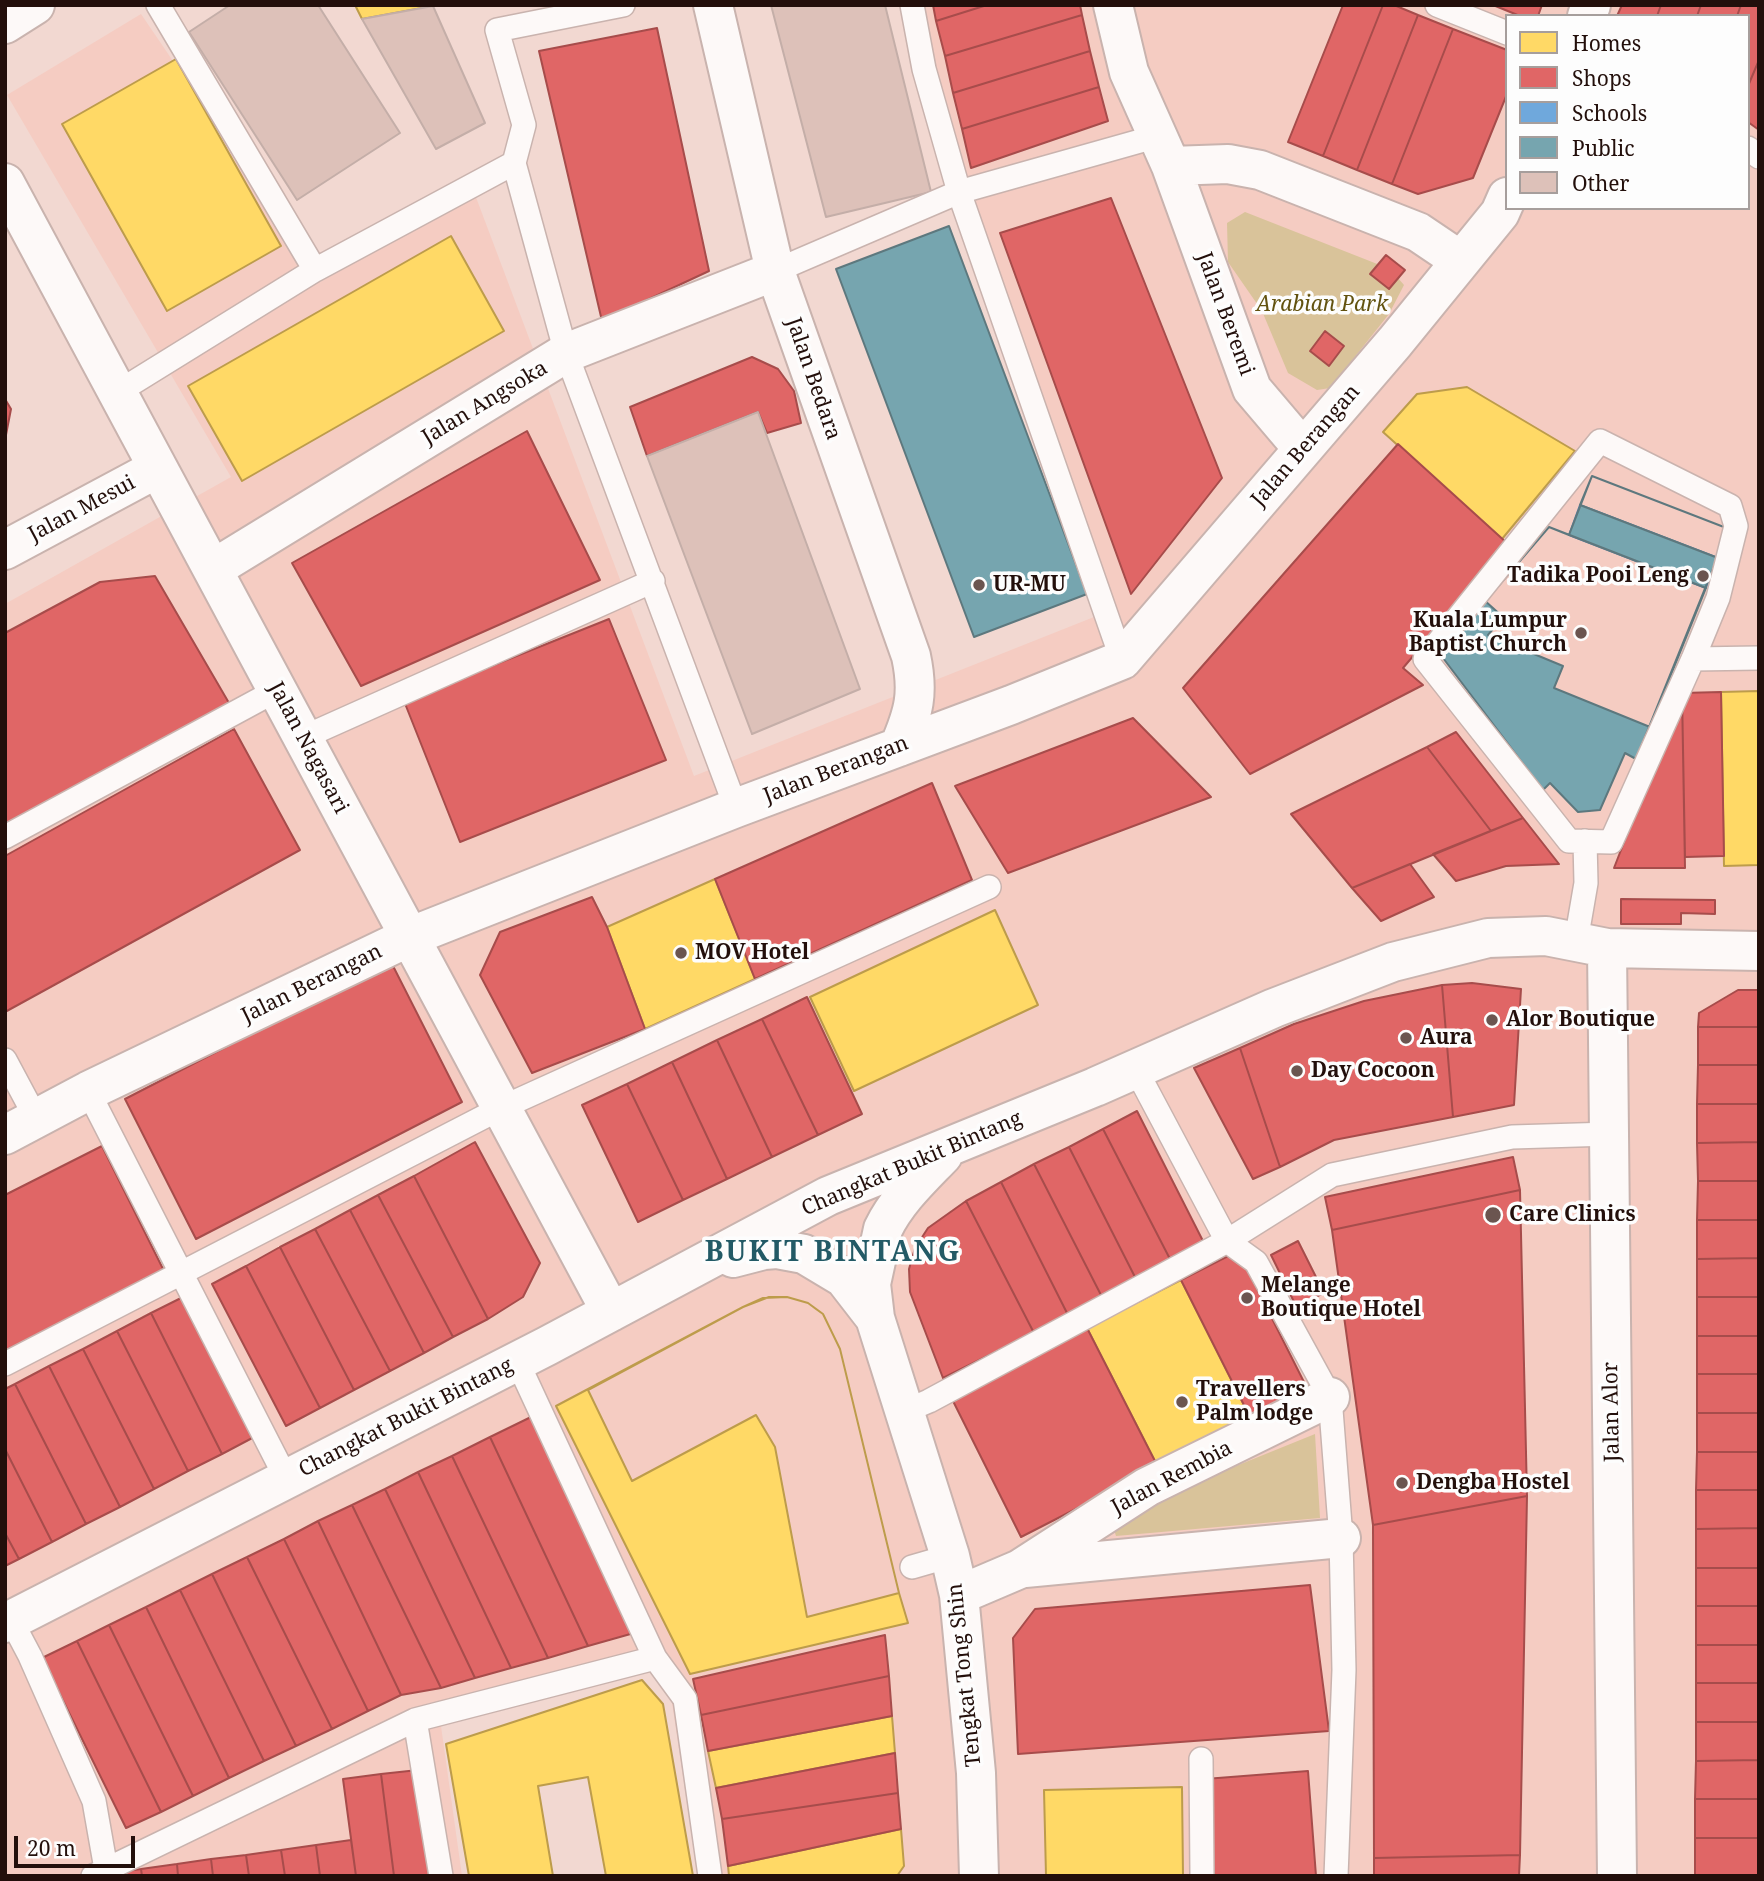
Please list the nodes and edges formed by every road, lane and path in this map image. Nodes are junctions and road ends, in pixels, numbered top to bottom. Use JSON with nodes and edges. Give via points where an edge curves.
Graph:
{"nodes":[{"id":1,"x":34,"y":5,"type":"edge"},
{"id":2,"x":158,"y":5,"type":"edge"},
{"id":3,"x":623,"y":5,"type":"edge"},
{"id":4,"x":713,"y":5,"type":"edge"},
{"id":5,"x":912,"y":5,"type":"edge"},
{"id":6,"x":1112,"y":5,"type":"edge"},
{"id":7,"x":1437,"y":5,"type":"edge"},
{"id":8,"x":5,"y":24,"type":"edge"},
{"id":9,"x":1505,"y":32,"type":"edge"},
{"id":10,"x":1165,"y":151,"type":"junction"},
{"id":11,"x":514,"y":163,"type":"junction"},
{"id":12,"x":5,"y":183,"type":"edge"},
{"id":13,"x":959,"y":192,"type":"junction"},
{"id":14,"x":1505,"y":202,"type":"edge"},
{"id":15,"x":1461,"y":261,"type":"junction"},
{"id":16,"x":315,"y":270,"type":"junction"},
{"id":17,"x":775,"y":271,"type":"junction"},
{"id":18,"x":566,"y":353,"type":"junction"},
{"id":19,"x":118,"y":392,"type":"junction"},
{"id":20,"x":1303,"y":449,"type":"junction"},
{"id":21,"x":158,"y":468,"type":"junction"},
{"id":22,"x":5,"y":550,"type":"edge"},
{"id":23,"x":213,"y":569,"type":"junction"},
{"id":24,"x":653,"y":581,"type":"junction"},
{"id":25,"x":1693,"y":659,"type":"junction"},
{"id":26,"x":1122,"y":660,"type":"junction"},
{"id":27,"x":1752,"y":663,"type":"edge"},
{"id":28,"x":277,"y":690,"type":"junction"},
{"id":29,"x":302,"y":738,"type":"junction"},
{"id":30,"x":899,"y":747,"type":"junction"},
{"id":31,"x":736,"y":808,"type":"junction"},
{"id":32,"x":5,"y":837,"type":"edge"},
{"id":33,"x":1585,"y":841,"type":"junction"},
{"id":34,"x":989,"y":887,"type":"dead end"},
{"id":35,"x":409,"y":937,"type":"junction"},
{"id":36,"x":1591,"y":945,"type":"junction"},
{"id":37,"x":1759,"y":951,"type":"edge"},
{"id":38,"x":5,"y":1060,"type":"edge"},
{"id":39,"x":1135,"y":1068,"type":"junction"},
{"id":40,"x":89,"y":1091,"type":"junction"},
{"id":41,"x":501,"y":1108,"type":"junction"},
{"id":42,"x":21,"y":1126,"type":"edge"},
{"id":43,"x":1610,"y":1134,"type":"junction"},
{"id":44,"x":954,"y":1144,"type":"junction"},
{"id":45,"x":1227,"y":1241,"type":"junction"},
{"id":46,"x":698,"y":1267,"type":"junction"},
{"id":47,"x":181,"y":1273,"type":"junction"},
{"id":48,"x":611,"y":1312,"type":"junction"},
{"id":49,"x":874,"y":1318,"type":"junction"},
{"id":50,"x":517,"y":1361,"type":"junction"},
{"id":51,"x":5,"y":1364,"type":"edge"},
{"id":52,"x":1330,"y":1397,"type":"junction"},
{"id":53,"x":903,"y":1412,"type":"junction"},
{"id":54,"x":287,"y":1480,"type":"junction"},
{"id":55,"x":1341,"y":1538,"type":"junction"},
{"id":56,"x":950,"y":1556,"type":"junction"},
{"id":57,"x":912,"y":1567,"type":"dead end"},
{"id":58,"x":1020,"y":1569,"type":"junction"},
{"id":59,"x":959,"y":1595,"type":"junction"},
{"id":60,"x":8,"y":1622,"type":"edge"},
{"id":61,"x":655,"y":1646,"type":"junction"},
{"id":62,"x":415,"y":1720,"type":"junction"},
{"id":63,"x":1201,"y":1759,"type":"dead end"},
{"id":64,"x":99,"y":1872,"type":"edge"},
{"id":65,"x":441,"y":1876,"type":"edge"},
{"id":66,"x":710,"y":1876,"type":"edge"},
{"id":67,"x":979,"y":1876,"type":"edge"},
{"id":68,"x":1202,"y":1876,"type":"edge"},
{"id":69,"x":1336,"y":1876,"type":"edge"},
{"id":70,"x":1618,"y":1876,"type":"edge"}],
"edges":[{"from":1,"to":8,"type":"street"},
{"from":2,"to":16,"type":"lane"},
{"from":3,"to":11,"type":"lane","via":[[497,30],[524,125]]},
{"from":4,"to":17,"type":"street","name":"Jalan Bedara"},
{"from":5,"to":13,"type":"lane"},
{"from":6,"to":10,"type":"street","name":"Jalan Beremi","via":[[1129,72]]},
{"from":7,"to":9,"type":"lane"},
{"from":10,"to":13,"type":"lane"},
{"from":10,"to":15,"type":"street","via":[[1260,170],[1418,232]]},
{"from":10,"to":20,"type":"street","name":"Jalan Beremi","via":[[1252,389]]},
{"from":11,"to":16,"type":"lane"},
{"from":11,"to":18,"type":"lane"},
{"from":12,"to":19,"type":"street","name":"Jalan Nagasari"},
{"from":13,"to":17,"type":"lane"},
{"from":13,"to":26,"type":"lane"},
{"from":14,"to":15,"type":"street","name":"Jalan Berangan"},
{"from":15,"to":20,"type":"street","name":"Jalan Berangan"},
{"from":16,"to":19,"type":"lane"},
{"from":17,"to":18,"type":"street","name":"Jalan Angsoka"},
{"from":17,"to":30,"type":"street","name":"Jalan Bedara","via":[[911,656],[916,682],[911,719]]},
{"from":18,"to":23,"type":"street","name":"Jalan Angsoka"},
{"from":18,"to":24,"type":"lane"},
{"from":19,"to":21,"type":"street","name":"Jalan Nagasari"},
{"from":20,"to":26,"type":"street","name":"Jalan Berangan"},
{"from":21,"to":22,"type":"street","name":"Jalan Mesui"},
{"from":21,"to":23,"type":"street","name":"Jalan Nagasari"},
{"from":23,"to":28,"type":"street","name":"Jalan Nagasari"},
{"from":24,"to":29,"type":"lane"},
{"from":24,"to":31,"type":"lane"},
{"from":25,"to":27,"type":"lane"},
{"from":25,"to":33,"type":"lane","via":[[1611,842]]},
{"from":25,"to":33,"type":"lane","via":[[1736,526],[1730,506],[1600,441],[1425,659],[1504,750],[1569,841]]},
{"from":26,"to":30,"type":"street","name":"Jalan Berangan"},
{"from":28,"to":29,"type":"street","name":"Jalan Nagasari"},
{"from":28,"to":32,"type":"lane"},
{"from":29,"to":35,"type":"street","name":"Jalan Nagasari"},
{"from":30,"to":31,"type":"street","name":"Jalan Berangan"},
{"from":31,"to":35,"type":"street","name":"Jalan Berangan"},
{"from":33,"to":36,"type":"lane"},
{"from":34,"to":41,"type":"lane"},
{"from":35,"to":40,"type":"street","name":"Jalan Berangan"},
{"from":35,"to":41,"type":"street","name":"Jalan Nagasari"},
{"from":36,"to":37,"type":"street","name":"Changkat Bukit Bintang"},
{"from":36,"to":39,"type":"street","name":"Changkat Bukit Bintang","via":[[1519,935],[1488,938],[1393,962]]},
{"from":36,"to":43,"type":"street","name":"Jalan Alor"},
{"from":38,"to":42,"type":"lane"},
{"from":39,"to":44,"type":"street","name":"Changkat Bukit Bintang"},
{"from":39,"to":45,"type":"lane"},
{"from":40,"to":42,"type":"street","name":"Jalan Berangan"},
{"from":40,"to":47,"type":"lane"},
{"from":41,"to":47,"type":"lane"},
{"from":41,"to":48,"type":"street","name":"Jalan Nagasari"},
{"from":43,"to":45,"type":"lane","via":[[1512,1136],[1332,1175]]},
{"from":43,"to":70,"type":"street","name":"Jalan Alor"},
{"from":44,"to":46,"type":"street","name":"Changkat Bukit Bintang","via":[[828,1196]]},
{"from":44,"to":49,"type":"street","name":"Tengkat Tong Shin","via":[[907,1192],[883,1229],[872,1284]]},
{"from":45,"to":52,"type":"lane","via":[[1256,1262]]},
{"from":45,"to":53,"type":"lane"},
{"from":46,"to":48,"type":"street","name":"Changkat Bukit Bintang"},
{"from":46,"to":49,"type":"street","name":"Tengkat Tong Shin","via":[[764,1250],[804,1254],[844,1278]]},
{"from":47,"to":51,"type":"lane"},
{"from":47,"to":54,"type":"lane"},
{"from":48,"to":50,"type":"street","name":"Changkat Bukit Bintang"},
{"from":49,"to":53,"type":"street","name":"Tengkat Tong Shin"},
{"from":50,"to":54,"type":"street","name":"Changkat Bukit Bintang"},
{"from":50,"to":61,"type":"lane"},
{"from":52,"to":55,"type":"lane"},
{"from":52,"to":58,"type":"street","name":"Jalan Rembia","via":[[1147,1487]]},
{"from":53,"to":56,"type":"street","name":"Tengkat Tong Shin"},
{"from":54,"to":60,"type":"street","name":"Changkat Bukit Bintang"},
{"from":55,"to":58,"type":"street","name":"Jalan Rembia"},
{"from":55,"to":69,"type":"lane","via":[[1345,1670]]},
{"from":56,"to":57,"type":"lane"},
{"from":56,"to":59,"type":"street","name":"Tengkat Tong Shin"},
{"from":58,"to":59,"type":"street","name":"Jalan Rembia"},
{"from":59,"to":67,"type":"street","name":"Tengkat Tong Shin","via":[[976,1773]]},
{"from":60,"to":64,"type":"lane","via":[[30,1656],[94,1801]]},
{"from":61,"to":62,"type":"lane"},
{"from":61,"to":66,"type":"lane","via":[[685,1699]]},
{"from":62,"to":64,"type":"lane"},
{"from":62,"to":65,"type":"lane"},
{"from":63,"to":68,"type":"lane"}]}
